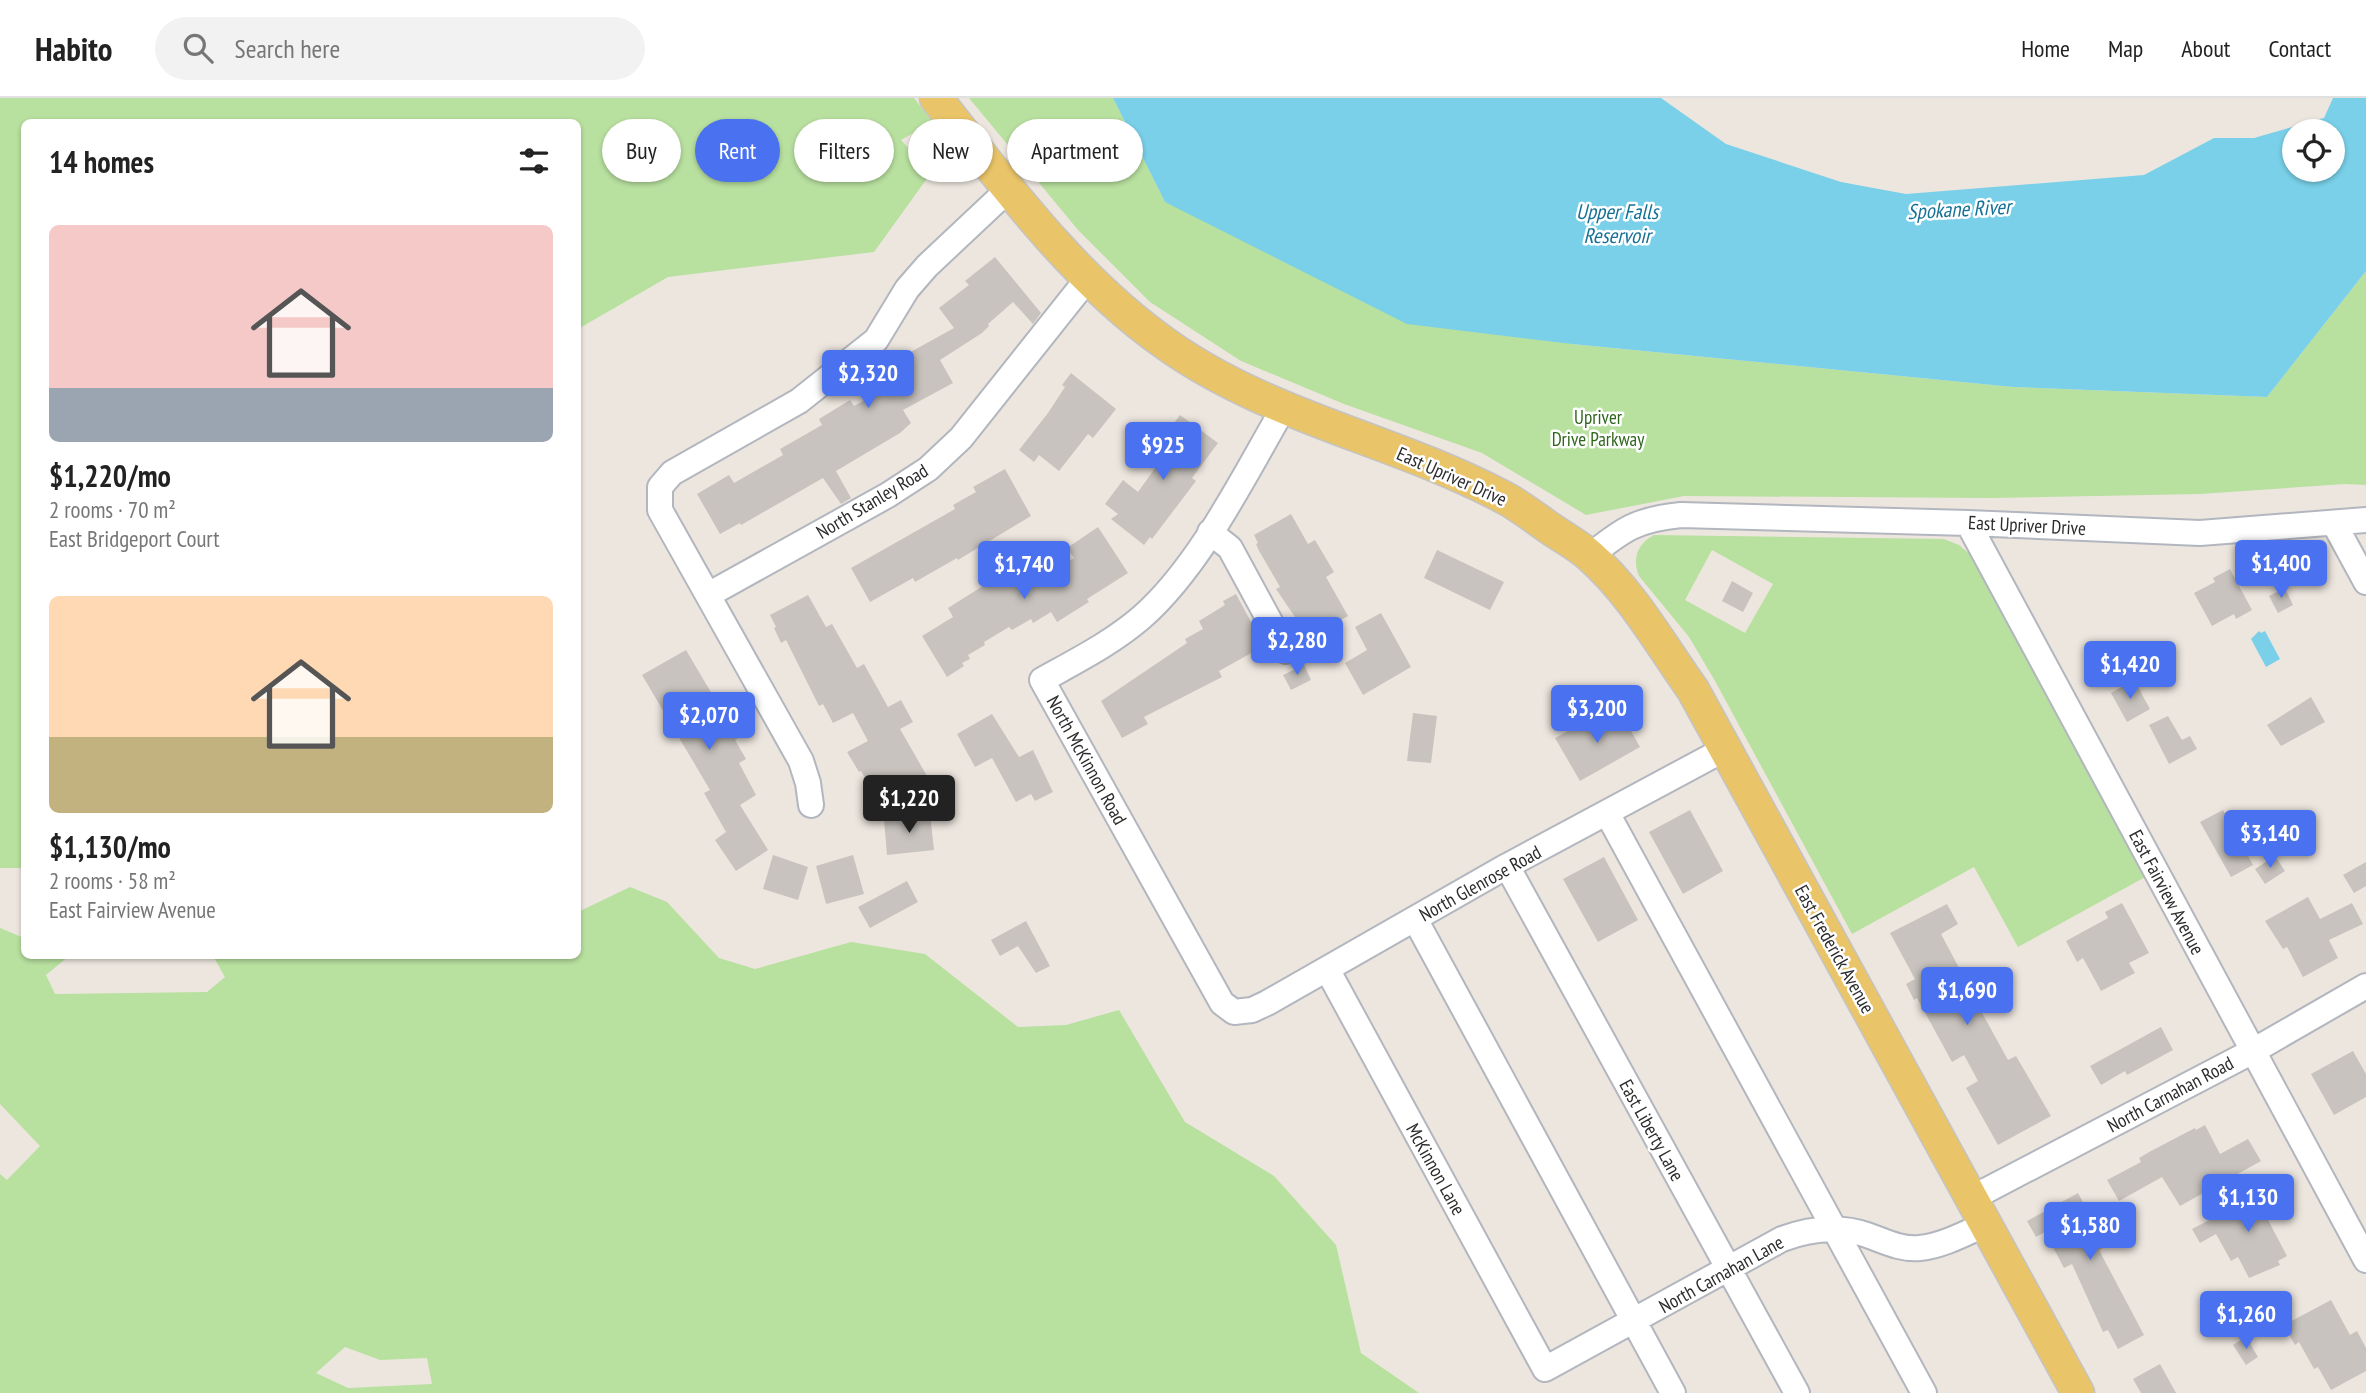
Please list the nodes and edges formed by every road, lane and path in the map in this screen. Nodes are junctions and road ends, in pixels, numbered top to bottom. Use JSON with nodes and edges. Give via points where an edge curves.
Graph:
{"nodes":[{"id":1,"x":936,"y":98,"type":"edge"},
{"id":2,"x":1010,"y":188,"type":"junction"},
{"id":3,"x":1089,"y":277,"type":"junction"},
{"id":4,"x":1283,"y":409,"type":"junction"},
{"id":5,"x":2366,"y":520,"type":"edge"},
{"id":6,"x":1968,"y":523,"type":"junction"},
{"id":7,"x":2336,"y":524,"type":"junction"},
{"id":8,"x":1210,"y":532,"type":"junction"},
{"id":9,"x":1590,"y":556,"type":"junction"},
{"id":10,"x":2366,"y":582,"type":"edge"},
{"id":11,"x":708,"y":595,"type":"junction"},
{"id":12,"x":1286,"y":651,"type":"dead end"},
{"id":13,"x":1725,"y":748,"type":"junction"},
{"id":14,"x":811,"y":805,"type":"dead end"},
{"id":15,"x":1607,"y":813,"type":"junction"},
{"id":16,"x":1507,"y":866,"type":"junction"},
{"id":17,"x":1415,"y":919,"type":"junction"},
{"id":18,"x":1327,"y":969,"type":"junction"},
{"id":19,"x":2366,"y":986,"type":"edge"},
{"id":20,"x":1234,"y":1012,"type":"joint"},
{"id":21,"x":2253,"y":1051,"type":"junction"},
{"id":22,"x":1979,"y":1211,"type":"junction"},
{"id":23,"x":1833,"y":1229,"type":"junction"},
{"id":24,"x":2366,"y":1260,"type":"edge"},
{"id":25,"x":1729,"y":1269,"type":"junction"},
{"id":26,"x":1634,"y":1321,"type":"junction"},
{"id":27,"x":1545,"y":1369,"type":"joint"},
{"id":28,"x":1673,"y":1393,"type":"edge"},
{"id":29,"x":1797,"y":1393,"type":"edge"},
{"id":30,"x":1924,"y":1393,"type":"edge"},
{"id":31,"x":2078,"y":1393,"type":"edge"}],
"edges":[{"from":1,"to":2,"type":"main road","name":"East Upriver Drive"},
{"from":2,"to":3,"type":"main road","name":"East Upriver Drive"},
{"from":2,"to":11,"type":"street","via":[[927,266],[876,340],[799,401],[672,473],[660,488],[660,510]]},
{"from":3,"to":4,"type":"main road","name":"East Upriver Drive","via":[[1111,301],[1167,345]]},
{"from":3,"to":11,"type":"street","name":"North Stanley Road","via":[[961,438],[928,469]]},
{"from":4,"to":8,"type":"street","name":"North McKinnon Road"},
{"from":4,"to":9,"type":"main road","name":"East Upriver Drive","via":[[1429,463],[1504,497]]},
{"from":5,"to":7,"type":"street","name":"East Upriver Drive"},
{"from":6,"to":7,"type":"street","name":"East Upriver Drive","via":[[2200,533]]},
{"from":6,"to":9,"type":"street","name":"East Upriver Drive","via":[[1655,517],[1625,528]]},
{"from":6,"to":21,"type":"street","name":"East Fairview Avenue"},
{"from":7,"to":10,"type":"street"},
{"from":8,"to":12,"type":"street","via":[[1230,548]]},
{"from":8,"to":20,"type":"street","name":"North McKinnon Road","via":[[1143,617],[1116,638],[1042,680],[1222,1003]]},
{"from":9,"to":13,"type":"main road","name":"East Frederick Avenue","via":[[1634,605],[1693,690]]},
{"from":11,"to":14,"type":"street","via":[[801,761]]},
{"from":13,"to":15,"type":"street","name":"North Glenrose Road"},
{"from":13,"to":22,"type":"main road","name":"East Frederick Avenue"},
{"from":15,"to":16,"type":"street","name":"North Glenrose Road"},
{"from":15,"to":23,"type":"street"},
{"from":16,"to":17,"type":"street","name":"North Glenrose Road"},
{"from":16,"to":25,"type":"street","name":"East Liberty Lane"},
{"from":17,"to":18,"type":"street","name":"North Glenrose Road"},
{"from":17,"to":26,"type":"street"},
{"from":18,"to":20,"type":"street","name":"North Glenrose Road","via":[[1252,1010]]},
{"from":18,"to":27,"type":"street","name":"McKinnon Lane"},
{"from":19,"to":21,"type":"street","name":"North Carnahan Road"},
{"from":21,"to":22,"type":"street","name":"North Carnahan Road"},
{"from":21,"to":24,"type":"street","name":"East Fairview Avenue"},
{"from":22,"to":23,"type":"street","name":"North Carnahan Lane","via":[[1946,1241],[1920,1248]]},
{"from":22,"to":31,"type":"main road","name":"East Frederick Avenue"},
{"from":23,"to":25,"type":"street","name":"North Carnahan Lane","via":[[1806,1230]]},
{"from":23,"to":30,"type":"street"},
{"from":25,"to":26,"type":"street","name":"North Carnahan Lane"},
{"from":25,"to":29,"type":"street","name":"East Liberty Lane"},
{"from":26,"to":27,"type":"street","name":"North Carnahan Lane"},
{"from":26,"to":28,"type":"street"}]}
